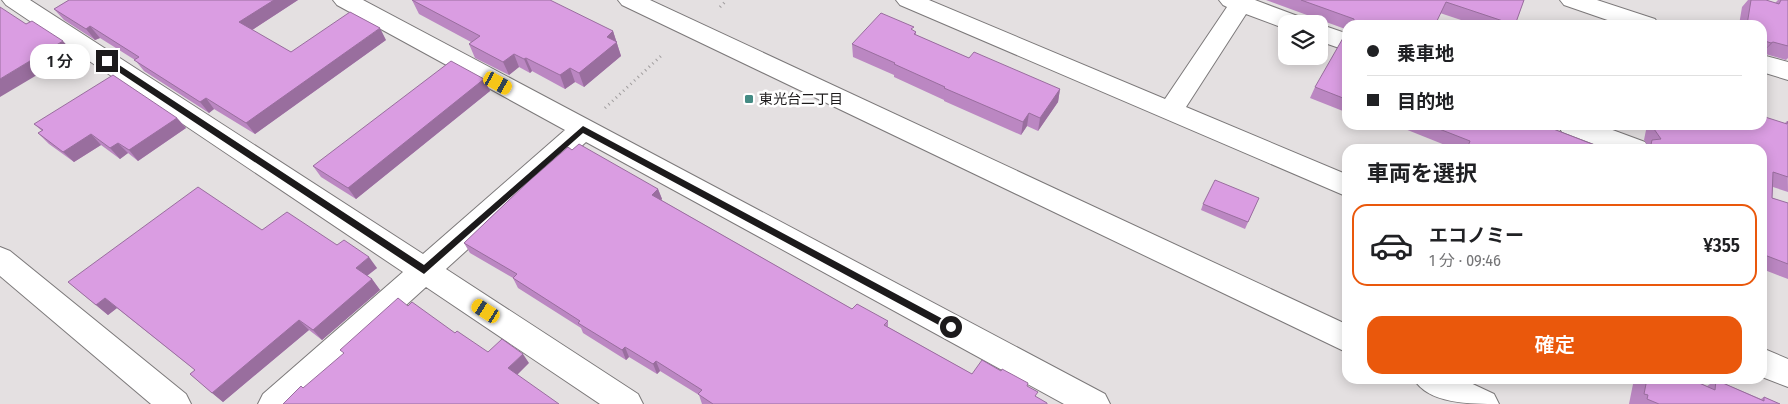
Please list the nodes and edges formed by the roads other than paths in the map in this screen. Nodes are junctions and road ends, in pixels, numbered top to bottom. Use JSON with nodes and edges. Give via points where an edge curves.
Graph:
{"nodes":[{"id":1,"x":14,"y":0,"type":"edge"},
{"id":2,"x":345,"y":0,"type":"edge"},
{"id":3,"x":630,"y":0,"type":"edge"},
{"id":4,"x":908,"y":0,"type":"edge"},
{"id":5,"x":1572,"y":0,"type":"edge"},
{"id":6,"x":1238,"y":1,"type":"edge"},
{"id":7,"x":1278,"y":17,"type":"edge"},
{"id":8,"x":1633,"y":20,"type":"edge"},
{"id":9,"x":1328,"y":35,"type":"edge"},
{"id":10,"x":1342,"y":41,"type":"edge"},
{"id":11,"x":1767,"y":65,"type":"edge"},
{"id":12,"x":1788,"y":71,"type":"edge"},
{"id":13,"x":1170,"y":112,"type":"junction"},
{"id":14,"x":583,"y":129,"type":"junction"},
{"id":15,"x":1585,"y":130,"type":"edge"},
{"id":16,"x":1622,"y":144,"type":"edge"},
{"id":17,"x":1342,"y":184,"type":"edge"},
{"id":18,"x":0,"y":259,"type":"edge"},
{"id":19,"x":424,"y":270,"type":"junction"},
{"id":20,"x":1342,"y":337,"type":"edge"},
{"id":21,"x":1767,"y":364,"type":"edge"},
{"id":22,"x":1788,"y":373,"type":"edge"},
{"id":23,"x":1441,"y":384,"type":"edge"},
{"id":24,"x":175,"y":404,"type":"edge"},
{"id":25,"x":274,"y":404,"type":"edge"},
{"id":26,"x":627,"y":404,"type":"edge"},
{"id":27,"x":1092,"y":404,"type":"edge"},
{"id":28,"x":1483,"y":404,"type":"edge"}],
"edges":[{"from":1,"to":19,"type":"street"},
{"from":2,"to":14,"type":"street"},
{"from":3,"to":20,"type":"street"},
{"from":4,"to":13,"type":"street"},
{"from":5,"to":8,"type":"street"},
{"from":6,"to":7,"type":"street"},
{"from":6,"to":13,"type":"street"},
{"from":9,"to":10,"type":"street"},
{"from":11,"to":12,"type":"street"},
{"from":13,"to":17,"type":"street"},
{"from":14,"to":19,"type":"street"},
{"from":14,"to":27,"type":"street"},
{"from":15,"to":16,"type":"street"},
{"from":18,"to":24,"type":"street"},
{"from":19,"to":25,"type":"street"},
{"from":19,"to":26,"type":"street"},
{"from":21,"to":22,"type":"street"},
{"from":23,"to":28,"type":"street"}]}
